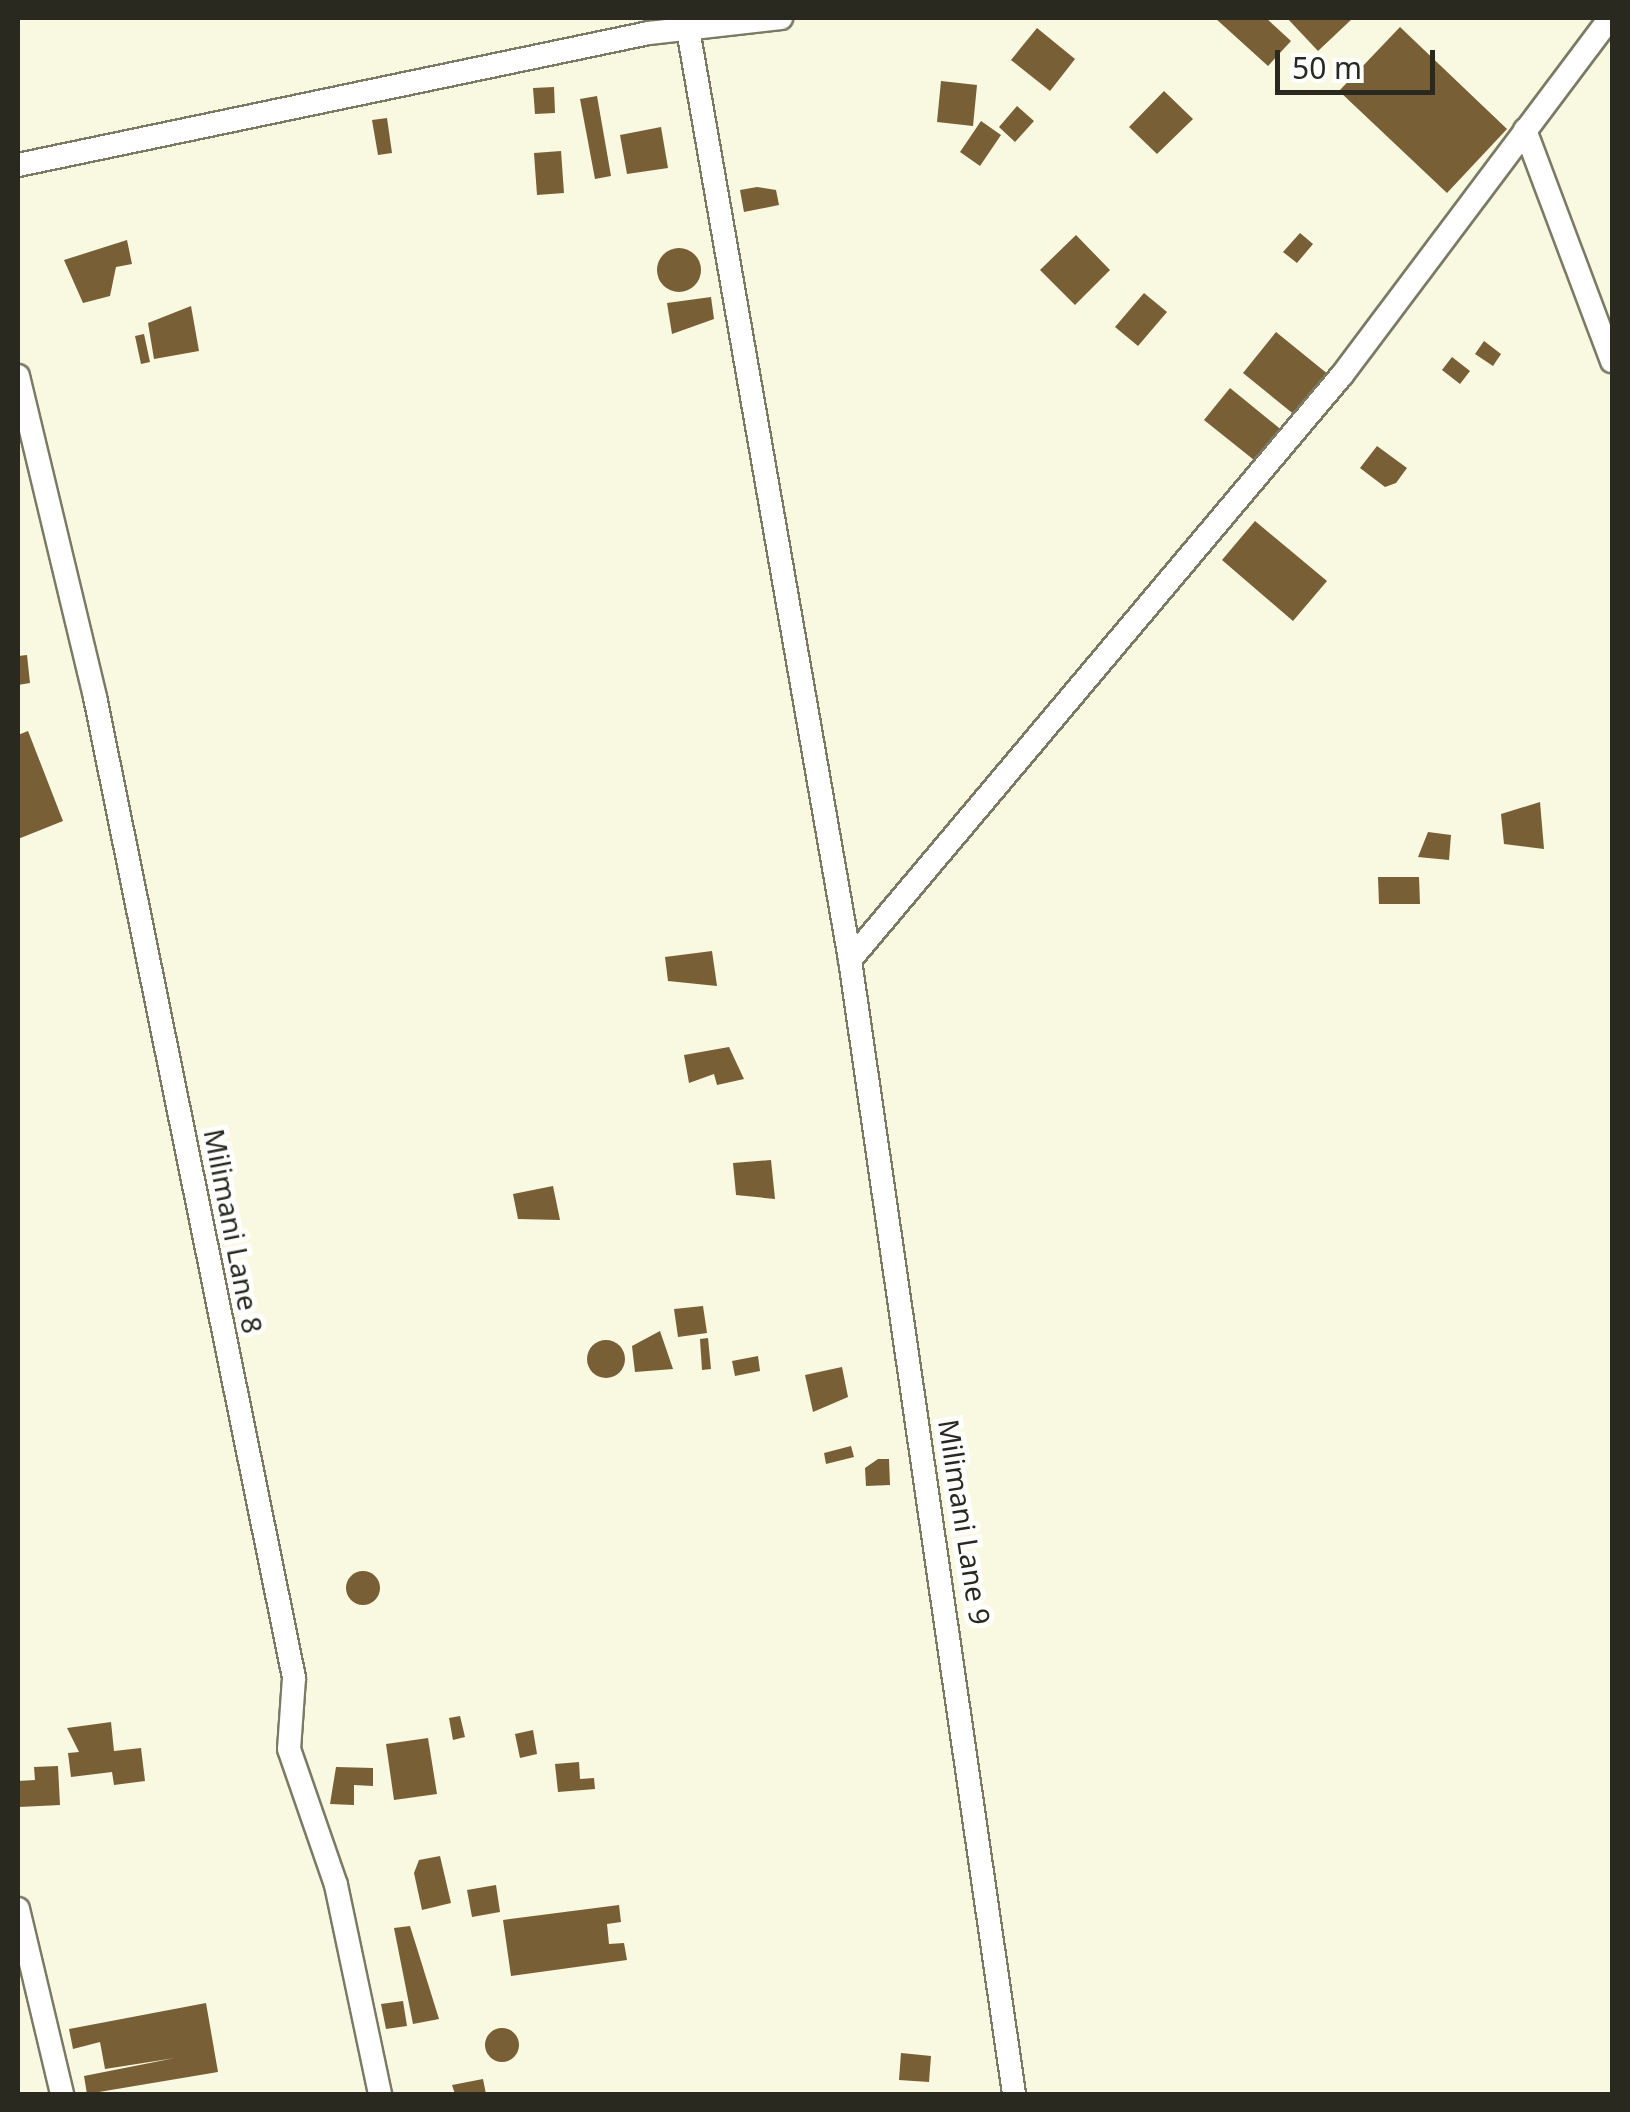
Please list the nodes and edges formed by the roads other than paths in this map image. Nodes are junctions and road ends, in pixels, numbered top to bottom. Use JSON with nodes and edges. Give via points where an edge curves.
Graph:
{"nodes":[{"id":1,"x":781,"y":18,"type":"edge"},
{"id":2,"x":1610,"y":18,"type":"edge"},
{"id":3,"x":688,"y":26,"type":"edge"},
{"id":4,"x":1525,"y":130,"type":"junction"},
{"id":5,"x":18,"y":165,"type":"edge"},
{"id":6,"x":1612,"y":360,"type":"edge"},
{"id":7,"x":18,"y":376,"type":"edge"},
{"id":8,"x":850,"y":960,"type":"junction"},
{"id":9,"x":18,"y":1909,"type":"edge"},
{"id":10,"x":62,"y":2094,"type":"edge"},
{"id":11,"x":380,"y":2094,"type":"edge"},
{"id":12,"x":1014,"y":2094,"type":"edge"}],
"edges":[{"from":1,"to":3,"type":"street"},
{"from":2,"to":4,"type":"street"},
{"from":3,"to":5,"type":"street"},
{"from":3,"to":8,"type":"street","name":"Milimani Lane 9"},
{"from":4,"to":6,"type":"street"},
{"from":4,"to":8,"type":"street","via":[[1342,375]]},
{"from":7,"to":11,"type":"street","name":"Milimani Lane 8","via":[[95,697],[294,1678],[289,1749],[336,1885]]},
{"from":8,"to":12,"type":"street","name":"Milimani Lane 9"},
{"from":9,"to":10,"type":"street"}]}
